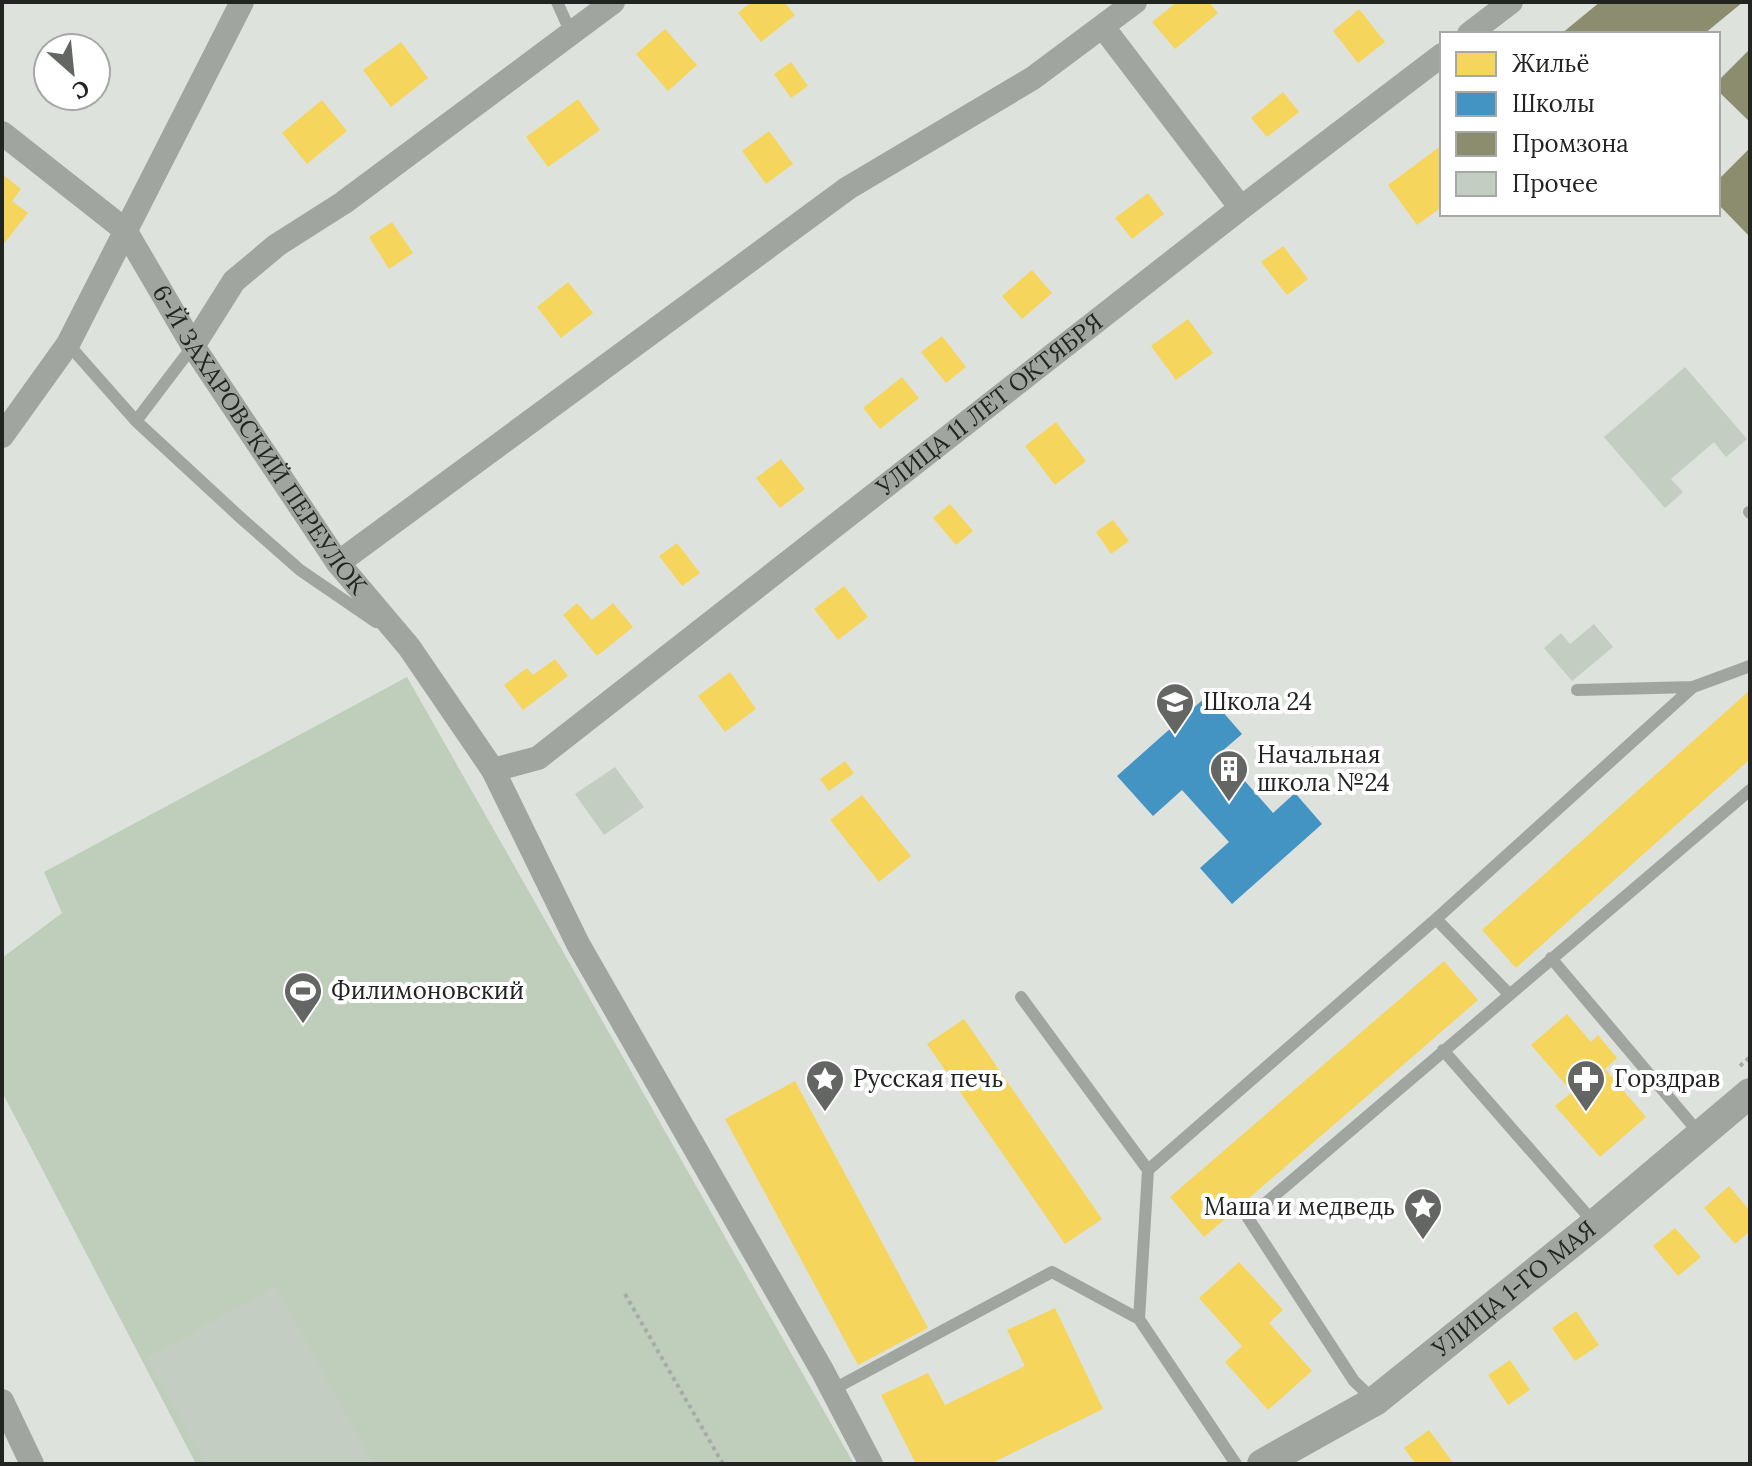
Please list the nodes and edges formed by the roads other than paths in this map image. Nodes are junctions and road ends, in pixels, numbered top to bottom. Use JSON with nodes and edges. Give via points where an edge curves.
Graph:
{"nodes":[{"id":1,"x":242,"y":2,"type":"edge"},
{"id":2,"x":557,"y":2,"type":"edge"},
{"id":3,"x":613,"y":2,"type":"edge"},
{"id":4,"x":1135,"y":2,"type":"edge"},
{"id":5,"x":1511,"y":2,"type":"edge"},
{"id":6,"x":1103,"y":27,"type":"junction"},
{"id":7,"x":1472,"y":32,"type":"edge"},
{"id":8,"x":571,"y":33,"type":"junction"},
{"id":9,"x":1440,"y":57,"type":"edge"},
{"id":10,"x":2,"y":133,"type":"edge"},
{"id":11,"x":1241,"y":208,"type":"junction"},
{"id":12,"x":125,"y":230,"type":"junction"},
{"id":13,"x":68,"y":344,"type":"junction"},
{"id":14,"x":193,"y":346,"type":"junction"},
{"id":15,"x":136,"y":421,"type":"junction"},
{"id":16,"x":2,"y":436,"type":"edge"},
{"id":17,"x":338,"y":563,"type":"junction"},
{"id":18,"x":409,"y":647,"type":"junction"},
{"id":19,"x":1750,"y":666,"type":"edge"},
{"id":20,"x":1693,"y":687,"type":"junction"},
{"id":21,"x":1577,"y":690,"type":"dead end"},
{"id":22,"x":493,"y":770,"type":"junction"},
{"id":23,"x":1750,"y":790,"type":"edge"},
{"id":24,"x":1436,"y":919,"type":"junction"},
{"id":25,"x":1551,"y":958,"type":"junction"},
{"id":26,"x":1509,"y":994,"type":"junction"},
{"id":27,"x":1021,"y":997,"type":"dead end"},
{"id":28,"x":1443,"y":1050,"type":"junction"},
{"id":29,"x":1744,"y":1080,"type":"edge"},
{"id":30,"x":1702,"y":1135,"type":"junction"},
{"id":31,"x":1148,"y":1170,"type":"junction"},
{"id":32,"x":1595,"y":1224,"type":"junction"},
{"id":33,"x":1139,"y":1319,"type":"junction"},
{"id":34,"x":832,"y":1390,"type":"junction"},
{"id":35,"x":2,"y":1401,"type":"edge"},
{"id":36,"x":1375,"y":1401,"type":"junction"},
{"id":37,"x":32,"y":1464,"type":"edge"},
{"id":38,"x":871,"y":1464,"type":"edge"},
{"id":39,"x":1236,"y":1464,"type":"edge"},
{"id":40,"x":1262,"y":1464,"type":"edge"}],
"edges":[{"from":1,"to":12,"type":"street"},
{"from":2,"to":8,"type":"lane"},
{"from":3,"to":8,"type":"street"},
{"from":4,"to":6,"type":"street"},
{"from":5,"to":7,"type":"street"},
{"from":6,"to":11,"type":"street"},
{"from":6,"to":17,"type":"street","via":[[990,106],[848,188]]},
{"from":8,"to":14,"type":"street","via":[[343,203],[277,245],[234,281]]},
{"from":9,"to":11,"type":"street","name":"УЛИЦА 11 ЛЕТ ОКТЯБРЯ"},
{"from":10,"to":12,"type":"street","name":"6-Й ЗАХАРОВСКИЙ ПЕРЕУЛОК"},
{"from":11,"to":22,"type":"street","name":"УЛИЦА 11 ЛЕТ ОКТЯБРЯ","via":[[538,758]]},
{"from":12,"to":13,"type":"street"},
{"from":12,"to":14,"type":"street","name":"6-Й ЗАХАРОВСКИЙ ПЕРЕУЛОК"},
{"from":13,"to":15,"type":"lane"},
{"from":13,"to":16,"type":"street"},
{"from":14,"to":15,"type":"lane"},
{"from":14,"to":17,"type":"street","name":"6-Й ЗАХАРОВСКИЙ ПЕРЕУЛОК"},
{"from":15,"to":18,"type":"lane","via":[[300,570]]},
{"from":17,"to":18,"type":"street","name":"6-Й ЗАХАРОВСКИЙ ПЕРЕУЛОК"},
{"from":18,"to":22,"type":"street","name":"6-Й ЗАХАРОВСКИЙ ПЕРЕУЛОК"},
{"from":19,"to":20,"type":"lane"},
{"from":20,"to":21,"type":"lane"},
{"from":20,"to":24,"type":"lane"},
{"from":22,"to":34,"type":"street","name":"6-Й ЗАХАРОВСКИЙ ПЕРЕУЛОК","via":[[578,944]]},
{"from":23,"to":25,"type":"lane"},
{"from":24,"to":26,"type":"lane"},
{"from":24,"to":31,"type":"lane"},
{"from":25,"to":26,"type":"lane"},
{"from":25,"to":30,"type":"lane"},
{"from":26,"to":28,"type":"lane"},
{"from":27,"to":31,"type":"lane"},
{"from":28,"to":32,"type":"lane"},
{"from":28,"to":36,"type":"lane","via":[[1248,1218],[1354,1381]]},
{"from":29,"to":30,"type":"street","name":"УЛИЦА 1-ГО МАЯ"},
{"from":30,"to":32,"type":"street","name":"УЛИЦА 1-ГО МАЯ"},
{"from":31,"to":33,"type":"lane"},
{"from":32,"to":36,"type":"street","name":"УЛИЦА 1-ГО МАЯ"},
{"from":33,"to":34,"type":"lane","via":[[1052,1272]]},
{"from":33,"to":39,"type":"lane"},
{"from":34,"to":38,"type":"street","name":"6-Й ЗАХАРОВСКИЙ ПЕРЕУЛОК"},
{"from":35,"to":37,"type":"street"},
{"from":36,"to":40,"type":"street","name":"УЛИЦА 1-ГО МАЯ"}]}
